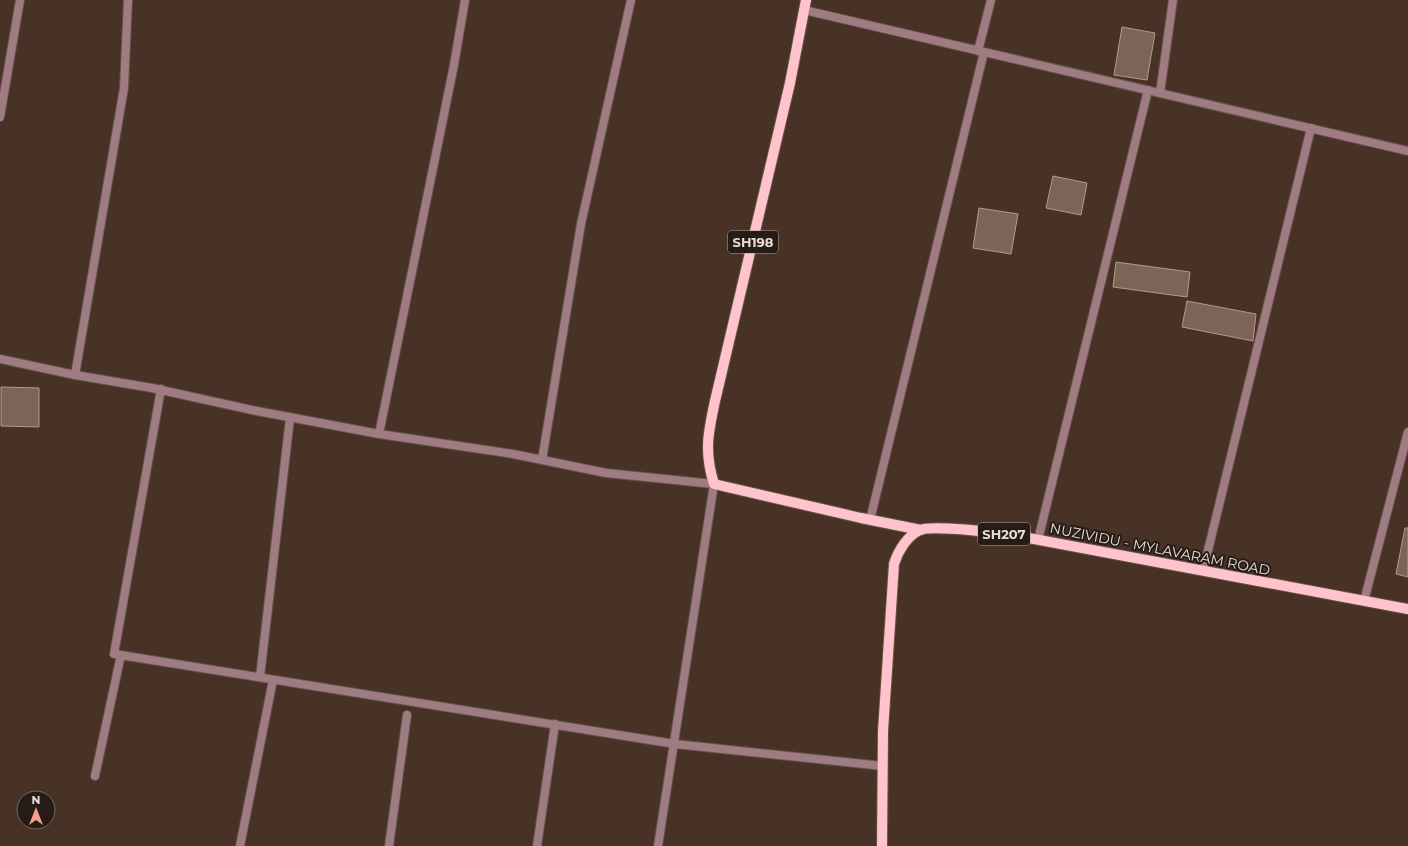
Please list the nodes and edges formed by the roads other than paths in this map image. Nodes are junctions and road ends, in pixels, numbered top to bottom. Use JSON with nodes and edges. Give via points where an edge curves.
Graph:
{"nodes":[{"id":1,"x":20,"y":0,"type":"edge"},
{"id":2,"x":128,"y":0,"type":"edge"},
{"id":3,"x":465,"y":0,"type":"edge"},
{"id":4,"x":632,"y":0,"type":"edge"},
{"id":5,"x":991,"y":0,"type":"edge"},
{"id":6,"x":1173,"y":0,"type":"edge"},
{"id":7,"x":805,"y":5,"type":"edge"},
{"id":8,"x":981,"y":52,"type":"junction"},
{"id":9,"x":1148,"y":90,"type":"junction"},
{"id":10,"x":1160,"y":93,"type":"junction"},
{"id":11,"x":0,"y":117,"type":"edge"},
{"id":12,"x":1311,"y":128,"type":"junction"},
{"id":13,"x":1408,"y":151,"type":"edge"},
{"id":14,"x":0,"y":360,"type":"edge"},
{"id":15,"x":75,"y":375,"type":"junction"},
{"id":16,"x":161,"y":390,"type":"junction"},
{"id":17,"x":290,"y":418,"type":"junction"},
{"id":18,"x":1408,"y":432,"type":"edge"},
{"id":19,"x":379,"y":434,"type":"junction"},
{"id":20,"x":542,"y":460,"type":"junction"},
{"id":21,"x":714,"y":484,"type":"junction"},
{"id":22,"x":870,"y":520,"type":"junction"},
{"id":23,"x":921,"y":530,"type":"junction"},
{"id":24,"x":1038,"y":540,"type":"junction"},
{"id":25,"x":1203,"y":571,"type":"junction"},
{"id":26,"x":1364,"y":601,"type":"junction"},
{"id":27,"x":1408,"y":609,"type":"edge"},
{"id":28,"x":121,"y":655,"type":"junction"},
{"id":29,"x":260,"y":677,"type":"junction"},
{"id":30,"x":272,"y":680,"type":"junction"},
{"id":31,"x":407,"y":715,"type":"dead end"},
{"id":32,"x":555,"y":724,"type":"junction"},
{"id":33,"x":675,"y":744,"type":"junction"},
{"id":34,"x":882,"y":766,"type":"junction"},
{"id":35,"x":95,"y":776,"type":"dead end"},
{"id":36,"x":240,"y":846,"type":"edge"},
{"id":37,"x":389,"y":846,"type":"edge"},
{"id":38,"x":537,"y":846,"type":"edge"},
{"id":39,"x":658,"y":846,"type":"edge"},
{"id":40,"x":882,"y":846,"type":"edge"}],
"edges":[{"from":1,"to":11,"type":"street"},
{"from":2,"to":15,"type":"street","via":[[124,88]]},
{"from":3,"to":19,"type":"street"},
{"from":4,"to":20,"type":"street","via":[[581,224]]},
{"from":5,"to":8,"type":"street"},
{"from":6,"to":10,"type":"street"},
{"from":7,"to":8,"type":"street"},
{"from":7,"to":21,"type":"main road","number":"SH198","via":[[790,83],[707,437],[708,464]]},
{"from":8,"to":9,"type":"street"},
{"from":8,"to":22,"type":"street"},
{"from":9,"to":10,"type":"street"},
{"from":9,"to":24,"type":"street"},
{"from":10,"to":12,"type":"street"},
{"from":12,"to":13,"type":"street"},
{"from":12,"to":25,"type":"street"},
{"from":14,"to":15,"type":"street"},
{"from":15,"to":16,"type":"street"},
{"from":16,"to":17,"type":"street"},
{"from":16,"to":28,"type":"street","via":[[114,654]]},
{"from":17,"to":19,"type":"street"},
{"from":17,"to":29,"type":"street"},
{"from":18,"to":26,"type":"street"},
{"from":19,"to":20,"type":"street"},
{"from":20,"to":21,"type":"street","via":[[606,473]]},
{"from":21,"to":22,"type":"main road","name":"NUZIVIDU - MYLAVARAM ROAD"},
{"from":21,"to":33,"type":"street"},
{"from":22,"to":23,"type":"main road","name":"NUZIVIDU - MYLAVARAM ROAD"},
{"from":23,"to":24,"type":"main road","name":"NUZIVIDU - MYLAVARAM ROAD","number":"SH207","via":[[962,529]]},
{"from":23,"to":34,"type":"main road","via":[[903,544],[894,564],[882,731]]},
{"from":24,"to":25,"type":"main road","name":"NUZIVIDU - MYLAVARAM ROAD","number":"SH207"},
{"from":25,"to":26,"type":"main road","name":"NUZIVIDU - MYLAVARAM ROAD","number":"SH207"},
{"from":26,"to":27,"type":"main road","name":"NUZIVIDU - MYLAVARAM ROAD","number":"SH207"},
{"from":28,"to":29,"type":"street"},
{"from":28,"to":35,"type":"street"},
{"from":29,"to":30,"type":"street"},
{"from":30,"to":32,"type":"street"},
{"from":30,"to":36,"type":"street"},
{"from":31,"to":37,"type":"street"},
{"from":32,"to":33,"type":"street"},
{"from":32,"to":38,"type":"street"},
{"from":33,"to":34,"type":"street"},
{"from":33,"to":39,"type":"street"},
{"from":34,"to":40,"type":"main road"}]}
